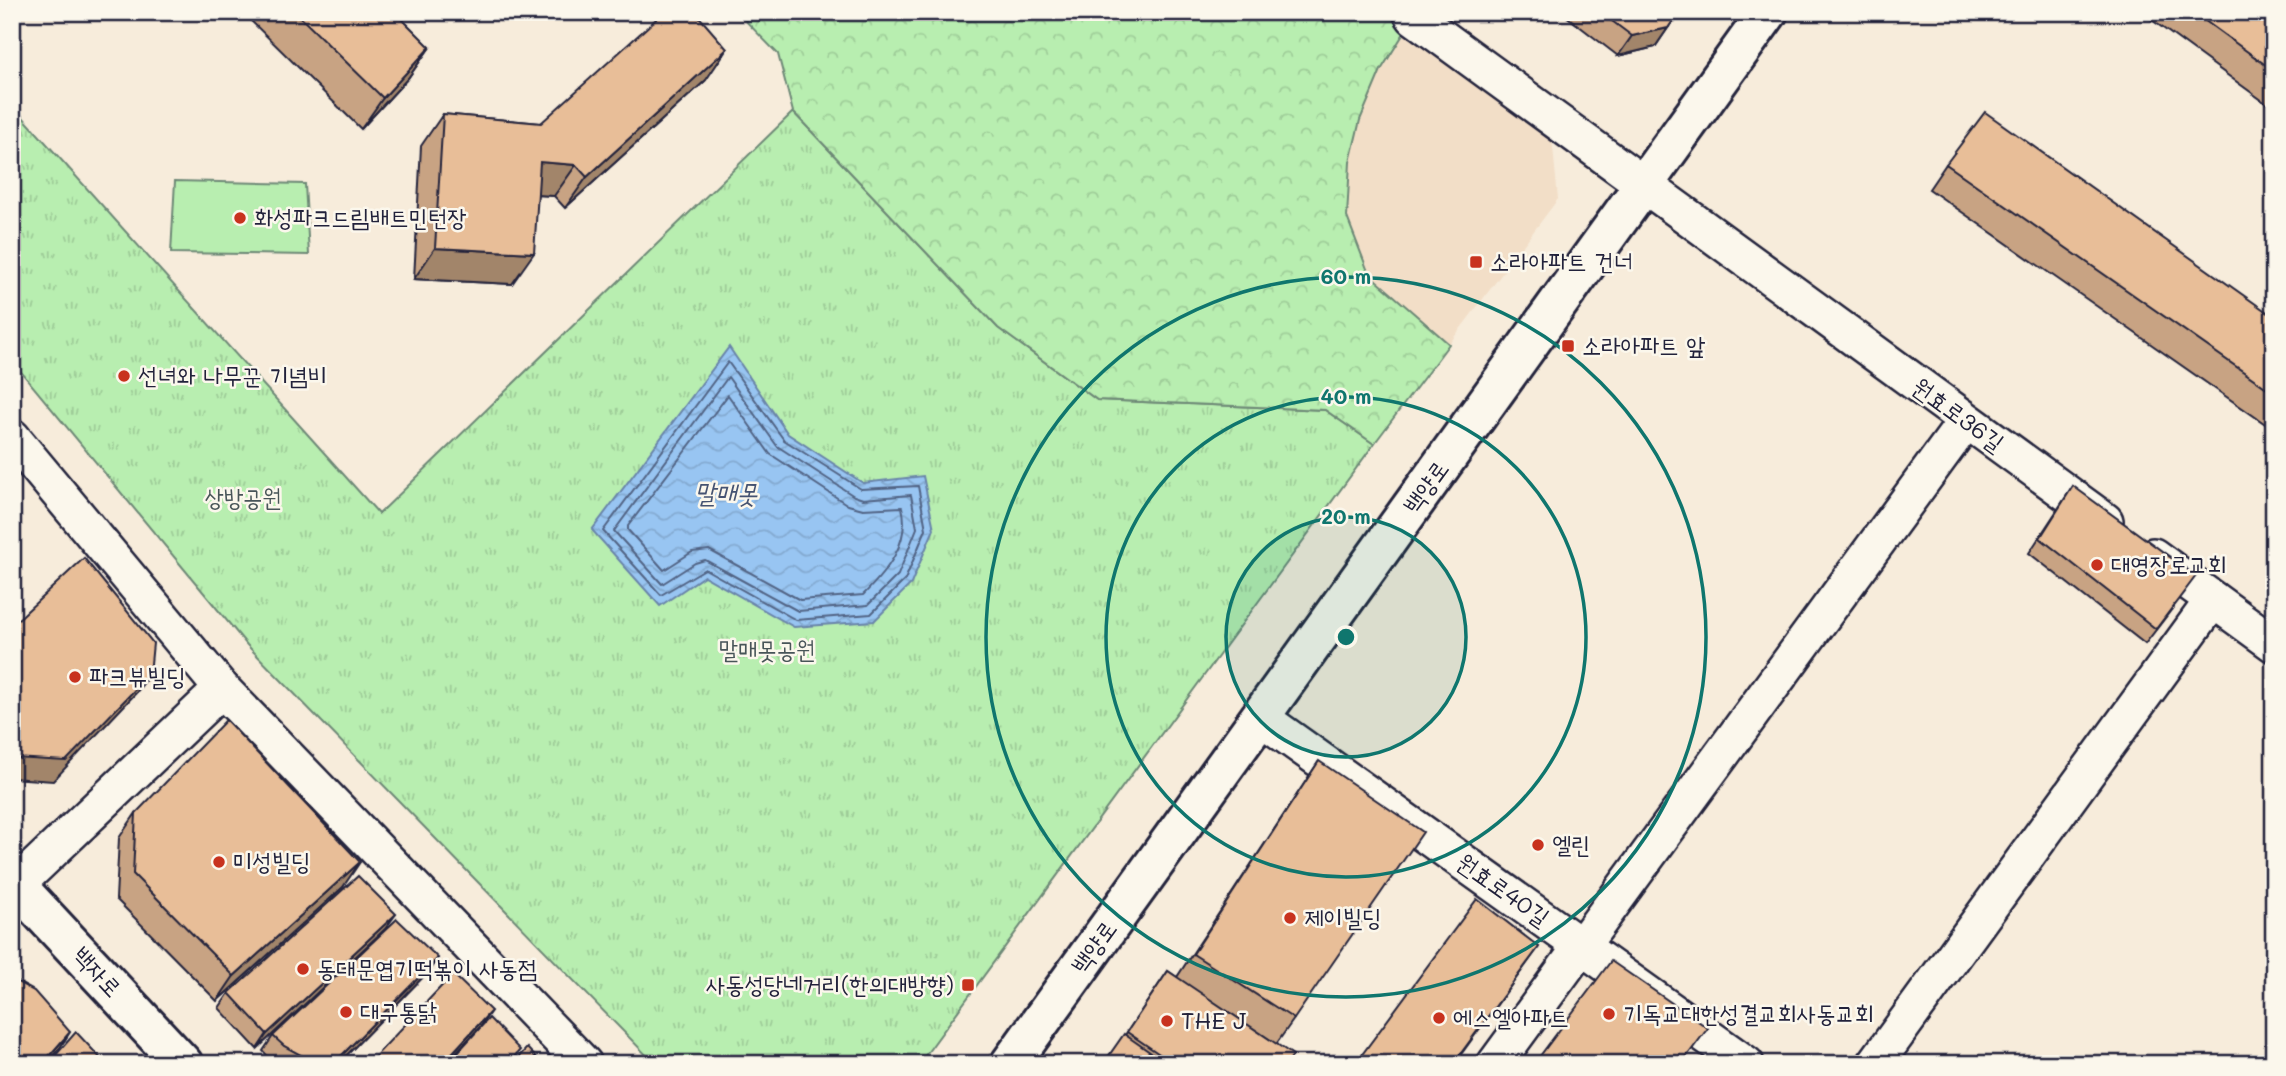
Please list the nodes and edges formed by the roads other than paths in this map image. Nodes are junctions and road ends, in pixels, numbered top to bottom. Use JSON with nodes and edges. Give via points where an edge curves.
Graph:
{"nodes":[{"id":1,"x":1768,"y":12,"type":"edge"},
{"id":2,"x":1414,"y":14,"type":"edge"},
{"id":3,"x":1643,"y":186,"type":"junction"},
{"id":4,"x":1966,"y":421,"type":"junction"},
{"id":5,"x":12,"y":437,"type":"edge"},
{"id":6,"x":2213,"y":600,"type":"junction"},
{"id":7,"x":2274,"y":644,"type":"edge"},
{"id":8,"x":222,"y":689,"type":"junction"},
{"id":9,"x":1260,"y":717,"type":"junction"},
{"id":10,"x":13,"y":885,"type":"edge"},
{"id":11,"x":1582,"y":947,"type":"junction"},
{"id":12,"x":183,"y":1064,"type":"edge"},
{"id":13,"x":584,"y":1064,"type":"edge"},
{"id":14,"x":1010,"y":1064,"type":"edge"},
{"id":15,"x":1495,"y":1064,"type":"edge"},
{"id":16,"x":1746,"y":1064,"type":"edge"},
{"id":17,"x":1875,"y":1064,"type":"edge"}],
"edges":[{"from":1,"to":3,"type":"street","name":"백양로"},
{"from":2,"to":3,"type":"street","name":"원효로36길"},
{"from":3,"to":4,"type":"street","name":"원효로36길"},
{"from":3,"to":9,"type":"street","name":"백양로"},
{"from":4,"to":6,"type":"street","name":"원효로36길"},
{"from":4,"to":11,"type":"street"},
{"from":5,"to":8,"type":"street"},
{"from":6,"to":7,"type":"street","name":"원효로36길"},
{"from":6,"to":17,"type":"street"},
{"from":8,"to":10,"type":"street"},
{"from":8,"to":13,"type":"street"},
{"from":9,"to":11,"type":"street","name":"원효로40길"},
{"from":9,"to":14,"type":"street","name":"백양로"},
{"from":10,"to":12,"type":"street","name":"백자로"},
{"from":11,"to":15,"type":"street"},
{"from":11,"to":16,"type":"street","name":"원효로40길"}]}
